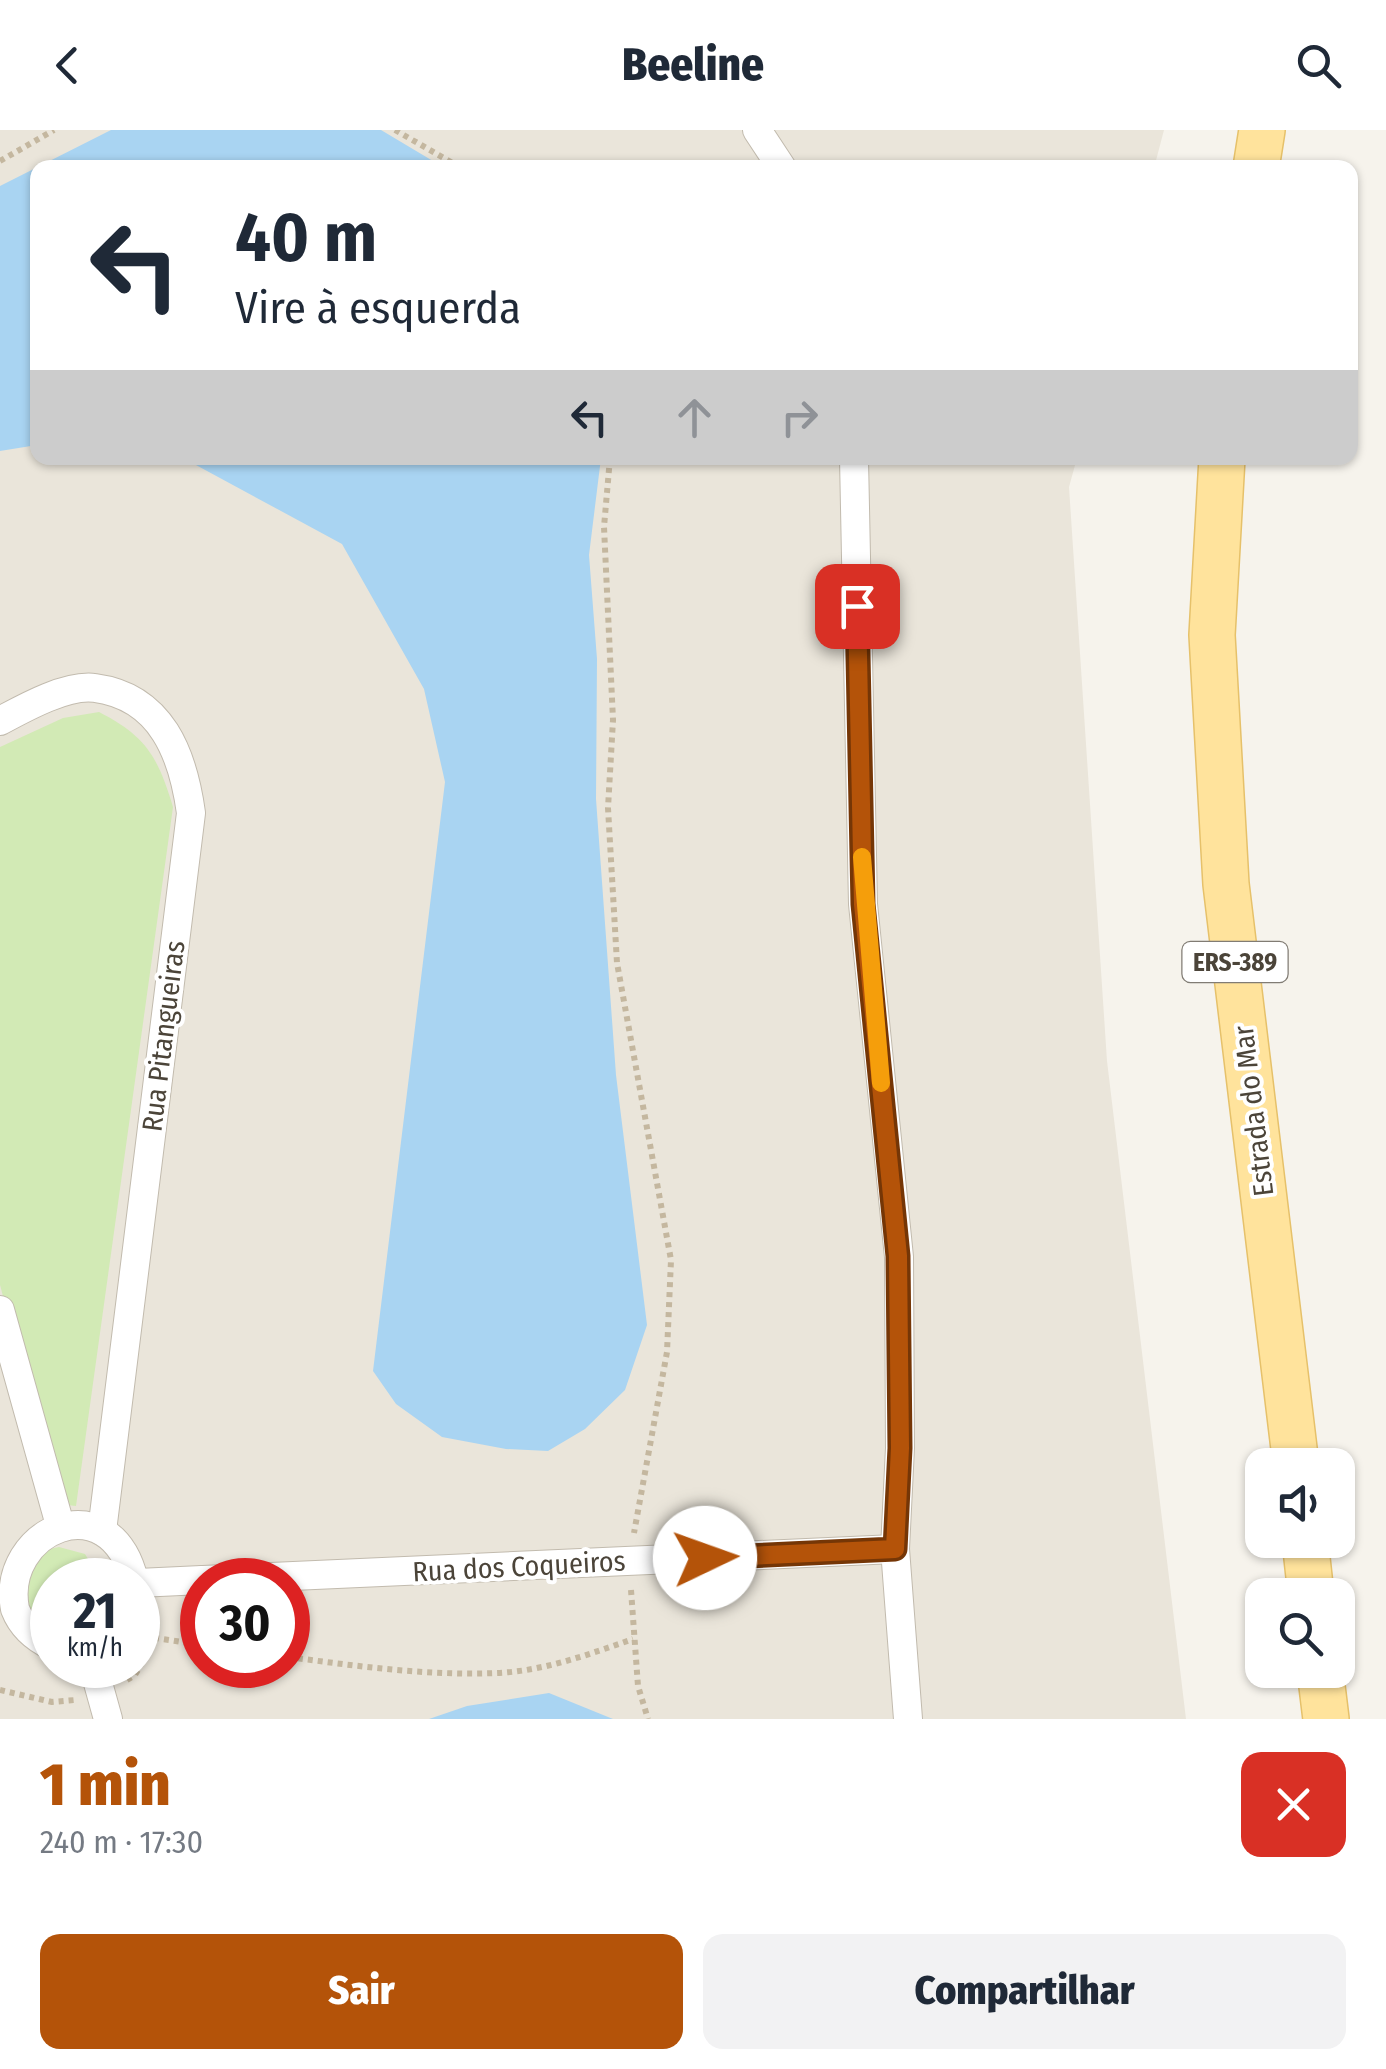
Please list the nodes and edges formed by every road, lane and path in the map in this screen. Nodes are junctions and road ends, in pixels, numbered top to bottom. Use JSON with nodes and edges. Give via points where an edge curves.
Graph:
{"nodes":[{"id":1,"x":54,"y":130,"type":"edge"},
{"id":2,"x":395,"y":130,"type":"edge"},
{"id":3,"x":758,"y":130,"type":"edge"},
{"id":4,"x":1262,"y":130,"type":"edge"},
{"id":5,"x":446,"y":160,"type":"edge"},
{"id":6,"x":777,"y":160,"type":"edge"},
{"id":7,"x":1257,"y":160,"type":"edge"},
{"id":8,"x":0,"y":161,"type":"edge"},
{"id":9,"x":609,"y":465,"type":"edge"},
{"id":10,"x":854,"y":465,"type":"edge"},
{"id":11,"x":1222,"y":465,"type":"edge"},
{"id":12,"x":0,"y":721,"type":"edge"},
{"id":13,"x":0,"y":1310,"type":"edge"},
{"id":14,"x":1294,"y":1448,"type":"edge"},
{"id":15,"x":60,"y":1525,"type":"junction"},
{"id":16,"x":102,"y":1531,"type":"junction"},
{"id":17,"x":895,"y":1549,"type":"junction"},
{"id":18,"x":125,"y":1558,"type":"edge"},
{"id":19,"x":8,"y":1560,"type":"edge"},
{"id":20,"x":629,"y":1561,"type":"junction"},
{"id":21,"x":310,"y":1575,"type":"edge"},
{"id":22,"x":10,"y":1620,"type":"edge"},
{"id":23,"x":634,"y":1639,"type":"junction"},
{"id":24,"x":310,"y":1660,"type":"edge"},
{"id":25,"x":99,"y":1688,"type":"edge"},
{"id":26,"x":1322,"y":1688,"type":"edge"},
{"id":27,"x":108,"y":1719,"type":"edge"},
{"id":28,"x":648,"y":1719,"type":"edge"},
{"id":29,"x":908,"y":1719,"type":"edge"},
{"id":30,"x":1326,"y":1719,"type":"edge"}],
"edges":[{"from":1,"to":8,"type":"path"},
{"from":2,"to":5,"type":"path"},
{"from":3,"to":6,"type":"street"},
{"from":4,"to":7,"type":"main road"},
{"from":9,"to":20,"type":"path","via":[[604,528],[613,720],[608,808],[617,963],[670,1260],[667,1352]]},
{"from":10,"to":17,"type":"street","via":[[863,904],[898,1256]]},
{"from":11,"to":14,"type":"main road","name":"Estrada do Mar","number":"ERS-389","via":[[1212,634],[1226,884]]},
{"from":12,"to":16,"type":"street","name":"Rua Pitangueiras","via":[[36,701],[93,688],[143,706],[175,744],[191,813]]},
{"from":13,"to":15,"type":"street"},
{"from":15,"to":16,"type":"street"},
{"from":15,"to":19,"type":"street"},
{"from":16,"to":18,"type":"street"},
{"from":17,"to":20,"type":"street","name":"Rua dos Coqueiros"},
{"from":17,"to":29,"type":"street"},
{"from":19,"to":22,"type":"street"},
{"from":20,"to":21,"type":"street","name":"Rua dos Coqueiros"},
{"from":20,"to":23,"type":"path"},
{"from":23,"to":24,"type":"path","via":[[500,1673],[390,1671]]},
{"from":23,"to":28,"type":"path"},
{"from":25,"to":27,"type":"street"},
{"from":26,"to":30,"type":"main road"}]}
